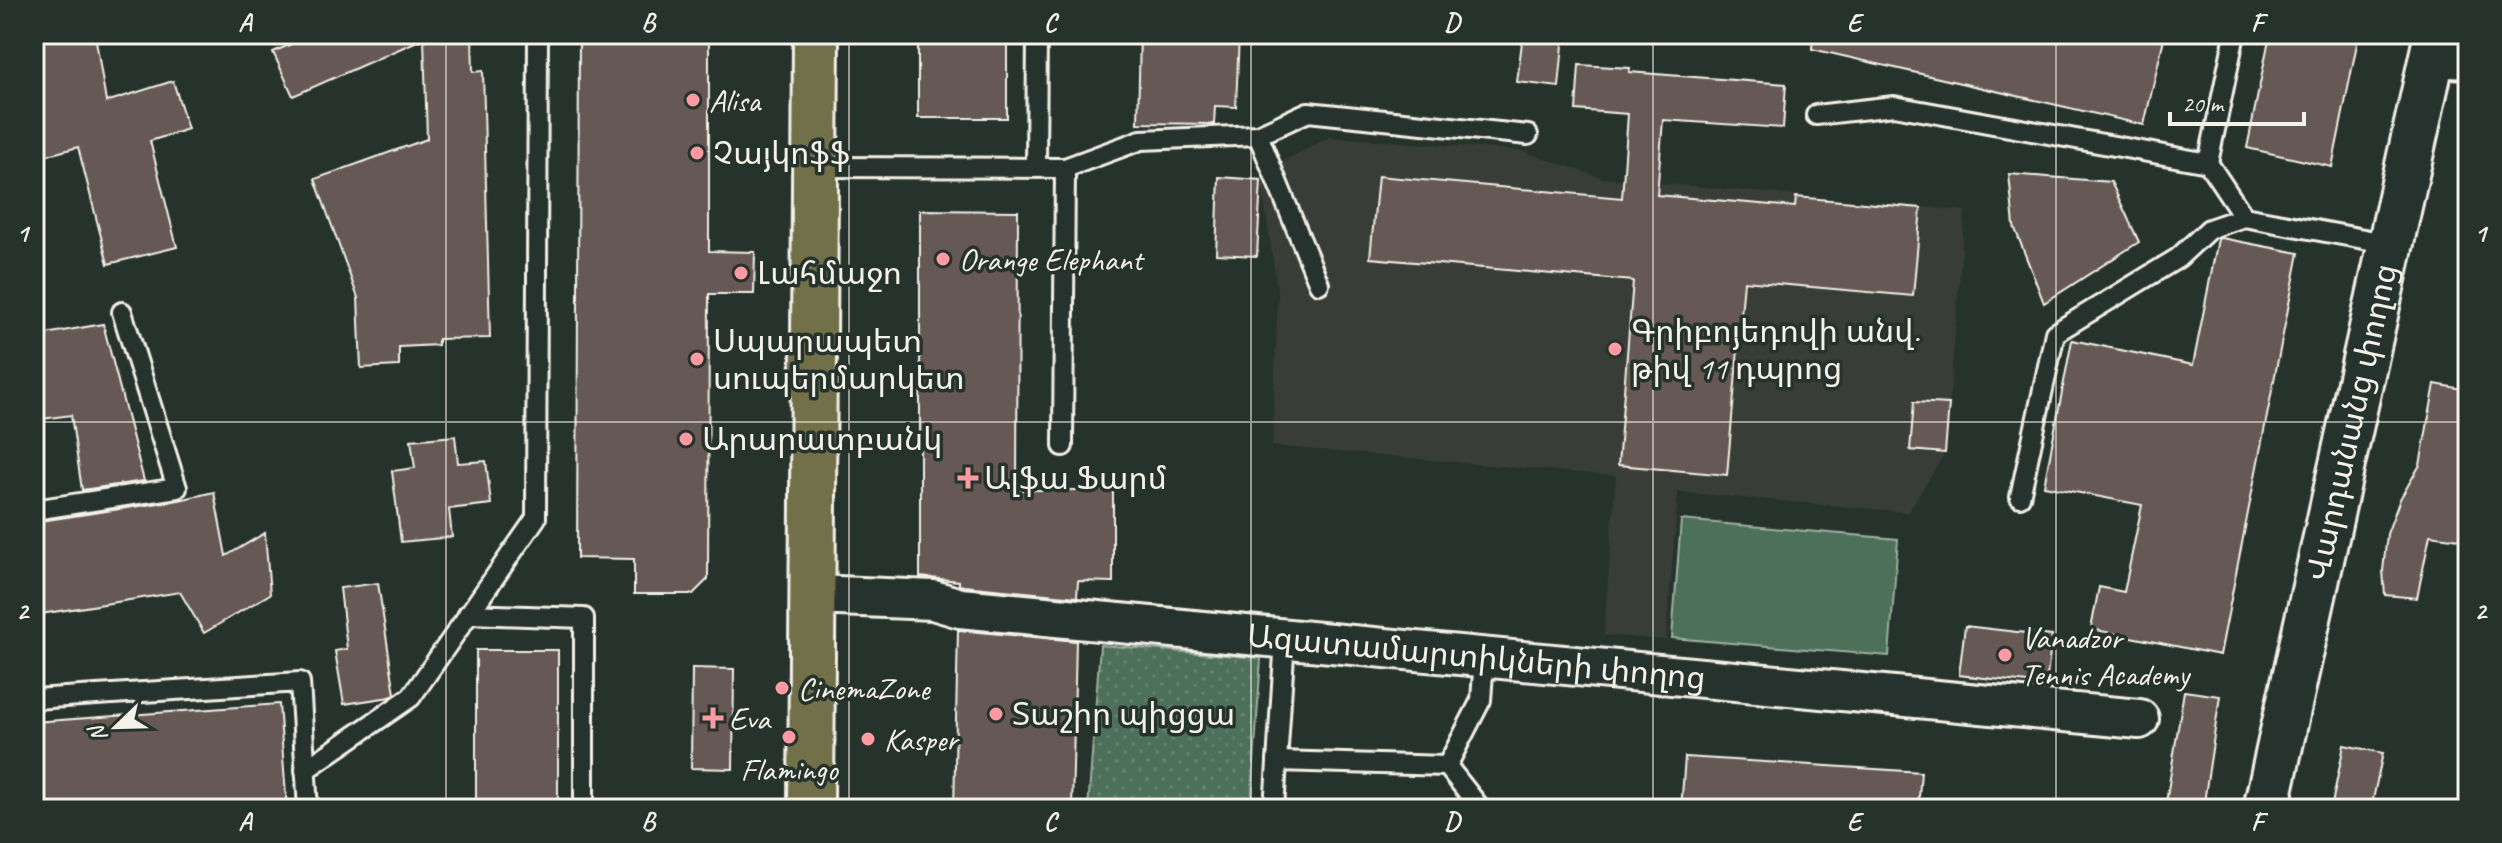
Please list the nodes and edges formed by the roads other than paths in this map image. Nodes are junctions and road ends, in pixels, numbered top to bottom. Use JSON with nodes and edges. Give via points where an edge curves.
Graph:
{"nodes":[{"id":1,"x":538,"y":34,"type":"edge"},
{"id":2,"x":816,"y":34,"type":"edge"},
{"id":3,"x":1037,"y":34,"type":"edge"},
{"id":4,"x":2235,"y":34,"type":"edge"},
{"id":5,"x":2446,"y":50,"type":"edge"},
{"id":6,"x":1816,"y":115,"type":"dead end"},
{"id":7,"x":1258,"y":135,"type":"junction"},
{"id":8,"x":1528,"y":135,"type":"dead end"},
{"id":9,"x":2208,"y":163,"type":"junction"},
{"id":10,"x":817,"y":167,"type":"junction"},
{"id":11,"x":1036,"y":167,"type":"junction"},
{"id":12,"x":1065,"y":168,"type":"junction"},
{"id":13,"x":2244,"y":217,"type":"junction"},
{"id":14,"x":2391,"y":244,"type":"junction"},
{"id":15,"x":1319,"y":284,"type":"dead end"},
{"id":16,"x":122,"y":312,"type":"dead end"},
{"id":17,"x":1063,"y":446,"type":"dead end"},
{"id":18,"x":2020,"y":497,"type":"dead end"},
{"id":19,"x":34,"y":510,"type":"edge"},
{"id":20,"x":814,"y":595,"type":"junction"},
{"id":21,"x":468,"y":614,"type":"junction"},
{"id":22,"x":1285,"y":639,"type":"junction"},
{"id":23,"x":1484,"y":659,"type":"junction"},
{"id":24,"x":34,"y":699,"type":"edge"},
{"id":25,"x":2139,"y":719,"type":"dead end"},
{"id":26,"x":1277,"y":761,"type":"junction"},
{"id":27,"x":1447,"y":766,"type":"junction"},
{"id":28,"x":305,"y":770,"type":"junction"},
{"id":29,"x":308,"y":809,"type":"edge"},
{"id":30,"x":584,"y":809,"type":"edge"},
{"id":31,"x":811,"y":809,"type":"edge"},
{"id":32,"x":1274,"y":809,"type":"edge"},
{"id":33,"x":1481,"y":809,"type":"edge"},
{"id":34,"x":2266,"y":809,"type":"edge"}],
"edges":[{"from":1,"to":21,"type":"lane","via":[[536,518]]},
{"from":2,"to":10,"type":"main road"},
{"from":3,"to":11,"type":"lane"},
{"from":4,"to":9,"type":"lane"},
{"from":5,"to":14,"type":"street","name":"Վարդանանց փողոց"},
{"from":6,"to":9,"type":"lane","via":[[1894,106]]},
{"from":7,"to":8,"type":"lane","via":[[1308,112]]},
{"from":7,"to":12,"type":"lane","via":[[1141,140]]},
{"from":7,"to":15,"type":"lane"},
{"from":9,"to":13,"type":"lane"},
{"from":10,"to":11,"type":"lane"},
{"from":10,"to":20,"type":"main road"},
{"from":11,"to":12,"type":"lane"},
{"from":12,"to":17,"type":"lane"},
{"from":13,"to":14,"type":"lane"},
{"from":13,"to":18,"type":"lane","via":[[2209,229],[2178,258],[2055,333]]},
{"from":14,"to":34,"type":"street","name":"Վարդանանց փողոց"},
{"from":16,"to":19,"type":"lane","via":[[177,488]]},
{"from":20,"to":22,"type":"street","name":"Ազատամարտիկների փողոց","via":[[933,600],[960,608]]},
{"from":20,"to":31,"type":"main road"},
{"from":21,"to":28,"type":"lane","via":[[411,697]]},
{"from":21,"to":30,"type":"lane","via":[[584,618]]},
{"from":22,"to":23,"type":"street","name":"Ազատամարտիկների փողոց"},
{"from":22,"to":26,"type":"lane"},
{"from":23,"to":25,"type":"street","name":"Ազատամարտիկների փողոց"},
{"from":23,"to":27,"type":"lane","via":[[1481,700]]},
{"from":24,"to":28,"type":"lane","via":[[300,682]]},
{"from":26,"to":27,"type":"lane"},
{"from":26,"to":32,"type":"lane"},
{"from":27,"to":33,"type":"lane"},
{"from":28,"to":29,"type":"lane"}]}
